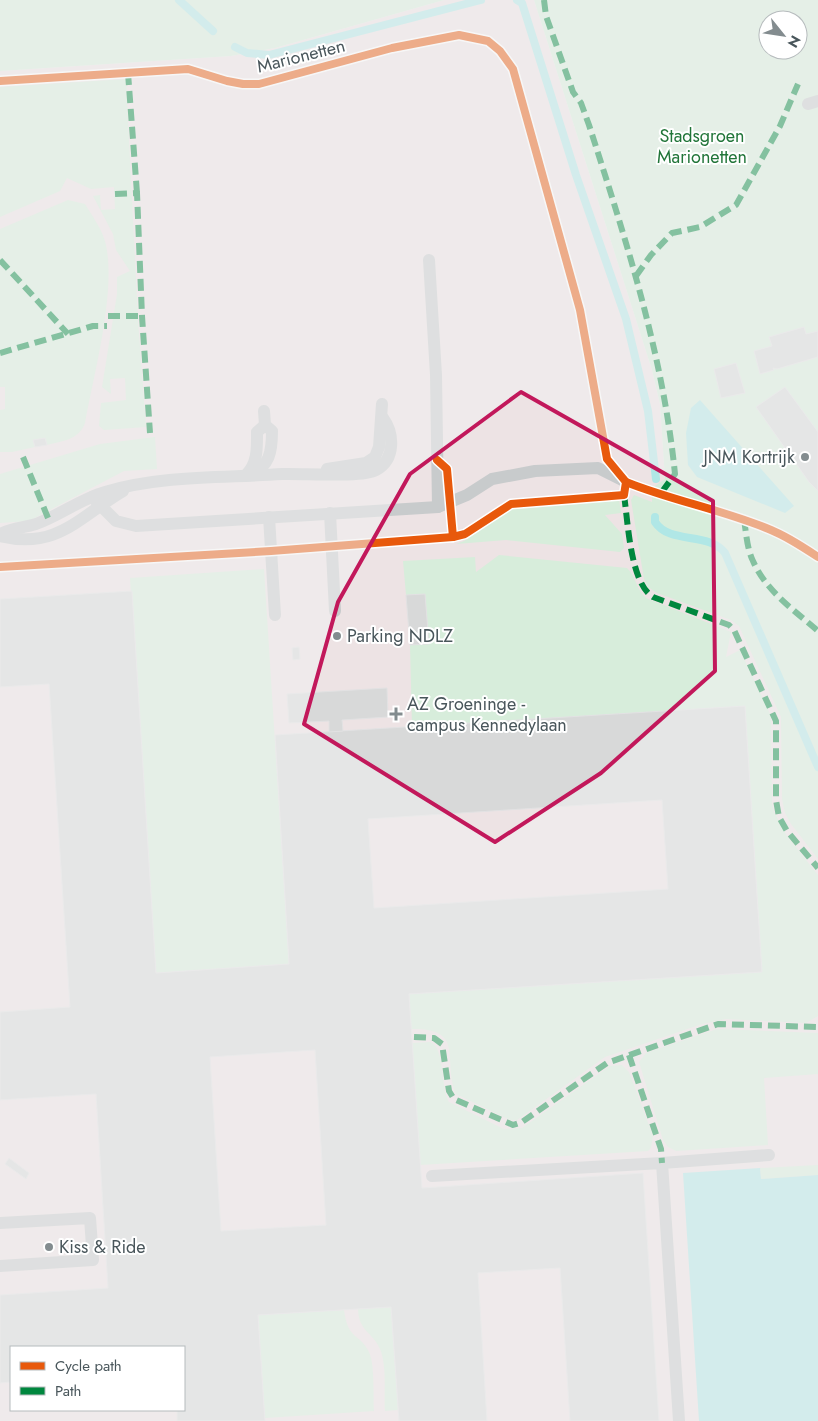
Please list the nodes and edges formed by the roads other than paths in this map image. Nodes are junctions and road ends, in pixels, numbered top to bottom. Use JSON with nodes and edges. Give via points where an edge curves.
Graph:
{"nodes":[{"id":1,"x":429,"y":260,"type":"dead end"},
{"id":2,"x":382,"y":404,"type":"dead end"},
{"id":3,"x":264,"y":411,"type":"dead end"},
{"id":4,"x":244,"y":477,"type":"junction"},
{"id":5,"x":626,"y":482,"type":"dead end"},
{"id":6,"x":96,"y":502,"type":"junction"},
{"id":7,"x":438,"y":507,"type":"junction"},
{"id":8,"x":330,"y":513,"type":"junction"},
{"id":9,"x":268,"y":517,"type":"junction"},
{"id":10,"x":0,"y":535,"type":"edge"},
{"id":11,"x":335,"y":611,"type":"dead end"},
{"id":12,"x":276,"y":615,"type":"dead end"},
{"id":13,"x":769,"y":1155,"type":"dead end"},
{"id":14,"x":662,"y":1163,"type":"junction"},
{"id":15,"x":432,"y":1176,"type":"dead end"},
{"id":16,"x":0,"y":1223,"type":"edge"},
{"id":17,"x":0,"y":1266,"type":"edge"},
{"id":18,"x":678,"y":1421,"type":"edge"}],
"edges":[{"from":1,"to":7,"type":"lane","via":[[436,375]]},
{"from":2,"to":4,"type":"lane","via":[[378,452],[372,461],[310,473]]},
{"from":3,"to":4,"type":"lane","via":[[265,425],[257,432],[255,463]]},
{"from":4,"to":6,"type":"lane","via":[[145,483]]},
{"from":5,"to":7,"type":"lane","via":[[598,468],[534,471],[492,479],[467,495]]},
{"from":6,"to":9,"type":"lane","via":[[116,521],[136,526]]},
{"from":6,"to":10,"type":"lane","via":[[12,528]]},
{"from":6,"to":10,"type":"lane","via":[[84,519],[54,536],[12,539]]},
{"from":7,"to":8,"type":"lane"},
{"from":8,"to":9,"type":"lane"},
{"from":8,"to":11,"type":"lane"},
{"from":9,"to":12,"type":"lane"},
{"from":13,"to":14,"type":"lane"},
{"from":14,"to":15,"type":"lane"},
{"from":14,"to":18,"type":"lane"},
{"from":16,"to":17,"type":"lane","via":[[90,1218],[93,1260]]}]}
